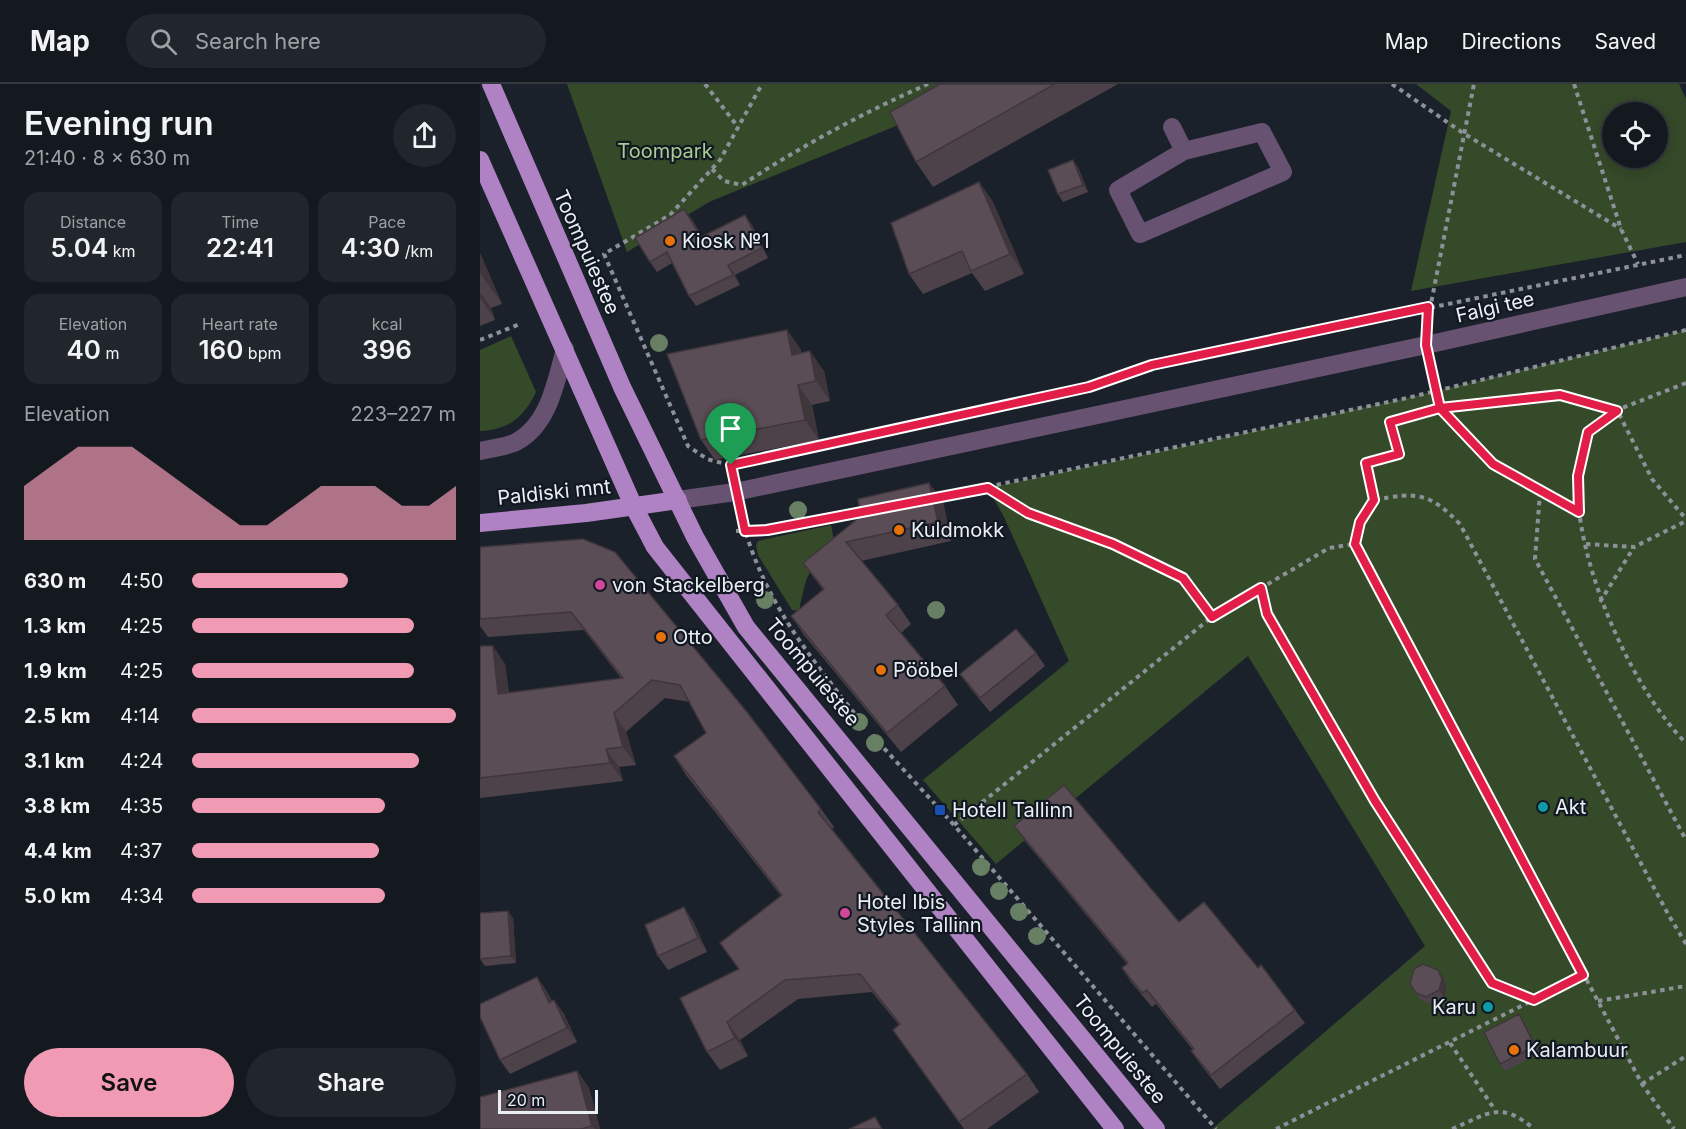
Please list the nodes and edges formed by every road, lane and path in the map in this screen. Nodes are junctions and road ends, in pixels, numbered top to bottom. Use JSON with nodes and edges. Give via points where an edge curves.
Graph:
{"nodes":[{"id":1,"x":491,"y":84,"type":"edge"},
{"id":2,"x":705,"y":84,"type":"edge"},
{"id":3,"x":762,"y":84,"type":"edge"},
{"id":4,"x":928,"y":84,"type":"edge"},
{"id":5,"x":1392,"y":84,"type":"edge"},
{"id":6,"x":1474,"y":84,"type":"edge"},
{"id":7,"x":1574,"y":84,"type":"edge"},
{"id":8,"x":1172,"y":127,"type":"dead end"},
{"id":9,"x":738,"y":128,"type":"junction"},
{"id":10,"x":1463,"y":133,"type":"junction"},
{"id":11,"x":1184,"y":151,"type":"junction"},
{"id":12,"x":480,"y":160,"type":"edge"},
{"id":13,"x":712,"y":169,"type":"junction"},
{"id":14,"x":1621,"y":229,"type":"junction"},
{"id":15,"x":1686,"y":255,"type":"edge"},
{"id":16,"x":1638,"y":264,"type":"junction"},
{"id":17,"x":1686,"y":287,"type":"edge"},
{"id":18,"x":1428,"y":307,"type":"junction"},
{"id":19,"x":520,"y":324,"type":"dead end"},
{"id":20,"x":1686,"y":330,"type":"edge"},
{"id":21,"x":480,"y":340,"type":"edge"},
{"id":22,"x":1426,"y":345,"type":"junction"},
{"id":23,"x":565,"y":349,"type":"junction"},
{"id":24,"x":1686,"y":383,"type":"edge"},
{"id":25,"x":1077,"y":390,"type":"dead end"},
{"id":26,"x":1437,"y":390,"type":"junction"},
{"id":27,"x":1440,"y":408,"type":"junction"},
{"id":28,"x":1617,"y":411,"type":"junction"},
{"id":29,"x":480,"y":451,"type":"edge"},
{"id":30,"x":742,"y":463,"type":"dead end"},
{"id":31,"x":731,"y":465,"type":"junction"},
{"id":32,"x":988,"y":488,"type":"junction"},
{"id":33,"x":735,"y":492,"type":"junction"},
{"id":34,"x":1540,"y":492,"type":"junction"},
{"id":35,"x":930,"y":499,"type":"edge"},
{"id":36,"x":678,"y":500,"type":"junction"},
{"id":37,"x":1374,"y":500,"type":"junction"},
{"id":38,"x":633,"y":505,"type":"junction"},
{"id":39,"x":872,"y":510,"type":"edge"},
{"id":40,"x":1579,"y":512,"type":"junction"},
{"id":41,"x":1686,"y":520,"type":"edge"},
{"id":42,"x":480,"y":523,"type":"edge"},
{"id":43,"x":736,"y":531,"type":"dead end"},
{"id":44,"x":745,"y":531,"type":"junction"},
{"id":45,"x":1355,"y":544,"type":"junction"},
{"id":46,"x":1587,"y":544,"type":"junction"},
{"id":47,"x":1634,"y":547,"type":"junction"},
{"id":48,"x":1261,"y":588,"type":"junction"},
{"id":49,"x":1600,"y":602,"type":"junction"},
{"id":50,"x":1212,"y":617,"type":"junction"},
{"id":51,"x":1686,"y":743,"type":"edge"},
{"id":52,"x":954,"y":825,"type":"junction"},
{"id":53,"x":1686,"y":840,"type":"edge"},
{"id":54,"x":1686,"y":944,"type":"edge"},
{"id":55,"x":1583,"y":975,"type":"junction"},
{"id":56,"x":1686,"y":986,"type":"edge"},
{"id":57,"x":1534,"y":1000,"type":"junction"},
{"id":58,"x":1598,"y":1001,"type":"junction"},
{"id":59,"x":1450,"y":1043,"type":"junction"},
{"id":60,"x":1686,"y":1056,"type":"edge"},
{"id":61,"x":1642,"y":1084,"type":"junction"},
{"id":62,"x":1495,"y":1110,"type":"junction"},
{"id":63,"x":1115,"y":1129,"type":"edge"},
{"id":64,"x":1156,"y":1129,"type":"edge"},
{"id":65,"x":1216,"y":1129,"type":"edge"},
{"id":66,"x":1276,"y":1129,"type":"edge"},
{"id":67,"x":1452,"y":1129,"type":"edge"},
{"id":68,"x":1534,"y":1129,"type":"edge"},
{"id":69,"x":1674,"y":1129,"type":"edge"}],
"edges":[{"from":1,"to":36,"type":"main road","name":"Toompuiestee","via":[[622,387]]},
{"from":2,"to":9,"type":"path"},
{"from":3,"to":9,"type":"path"},
{"from":4,"to":13,"type":"path","via":[[808,143],[742,185],[724,181]]},
{"from":5,"to":10,"type":"path"},
{"from":6,"to":10,"type":"path"},
{"from":7,"to":14,"type":"path"},
{"from":8,"to":11,"type":"street"},
{"from":9,"to":13,"type":"path"},
{"from":10,"to":14,"type":"path"},
{"from":10,"to":18,"type":"path"},
{"from":11,"to":11,"type":"street","via":[[1118,190],[1140,234],[1282,172],[1262,132]]},
{"from":12,"to":23,"type":"main road"},
{"from":13,"to":31,"type":"path","via":[[670,214],[604,254],[688,446],[707,459]]},
{"from":14,"to":16,"type":"path"},
{"from":15,"to":16,"type":"path"},
{"from":16,"to":18,"type":"path"},
{"from":17,"to":22,"type":"street","name":"Falgi tee"},
{"from":18,"to":22,"type":"path"},
{"from":18,"to":25,"type":"path","via":[[1152,365]]},
{"from":19,"to":21,"type":"path"},
{"from":20,"to":26,"type":"path"},
{"from":22,"to":26,"type":"path"},
{"from":22,"to":33,"type":"street","name":"Falgi tee"},
{"from":23,"to":29,"type":"street","via":[[552,397],[537,424],[516,442]]},
{"from":23,"to":38,"type":"main road"},
{"from":24,"to":28,"type":"path"},
{"from":26,"to":27,"type":"path"},
{"from":26,"to":32,"type":"path"},
{"from":27,"to":28,"type":"path","via":[[1560,395]]},
{"from":27,"to":34,"type":"path","via":[[1493,464]]},
{"from":27,"to":37,"type":"path","via":[[1390,422],[1399,454],[1366,463]]},
{"from":28,"to":40,"type":"path","via":[[1588,432],[1578,476]]},
{"from":28,"to":41,"type":"path","via":[[1652,479]]},
{"from":30,"to":31,"type":"path"},
{"from":31,"to":33,"type":"path"},
{"from":32,"to":35,"type":"path"},
{"from":32,"to":50,"type":"path","via":[[1028,513],[1113,544],[1183,578]]},
{"from":33,"to":36,"type":"street","name":"Falgi tee"},
{"from":33,"to":44,"type":"path"},
{"from":34,"to":40,"type":"path"},
{"from":34,"to":53,"type":"path","via":[[1535,559]]},
{"from":36,"to":38,"type":"main road","name":"Paldiski mnt"},
{"from":36,"to":64,"type":"main road","name":"Toompuiestee","via":[[746,627]]},
{"from":37,"to":45,"type":"path","via":[[1360,522]]},
{"from":37,"to":54,"type":"path","via":[[1408,494],[1425,498],[1445,508],[1460,524]]},
{"from":38,"to":42,"type":"main road","name":"Paldiski mnt"},
{"from":38,"to":63,"type":"main road","via":[[655,547]]},
{"from":39,"to":44,"type":"path"},
{"from":40,"to":46,"type":"path"},
{"from":41,"to":47,"type":"path"},
{"from":43,"to":44,"type":"path"},
{"from":44,"to":52,"type":"path","via":[[751,554],[793,635],[871,734]]},
{"from":45,"to":48,"type":"path","via":[[1329,548]]},
{"from":45,"to":55,"type":"path"},
{"from":46,"to":47,"type":"path"},
{"from":46,"to":49,"type":"path"},
{"from":47,"to":49,"type":"path"},
{"from":48,"to":50,"type":"path"},
{"from":48,"to":57,"type":"path","via":[[1267,614],[1375,801],[1492,983]]},
{"from":49,"to":51,"type":"path","via":[[1635,671]]},
{"from":50,"to":52,"type":"path"},
{"from":52,"to":65,"type":"path"},
{"from":55,"to":57,"type":"path"},
{"from":55,"to":58,"type":"path"},
{"from":56,"to":58,"type":"path"},
{"from":57,"to":59,"type":"path"},
{"from":58,"to":61,"type":"path"},
{"from":59,"to":62,"type":"path"},
{"from":59,"to":66,"type":"path"},
{"from":60,"to":61,"type":"path"},
{"from":61,"to":69,"type":"path"},
{"from":62,"to":67,"type":"path"},
{"from":62,"to":68,"type":"path","via":[[1518,1116]]}]}
